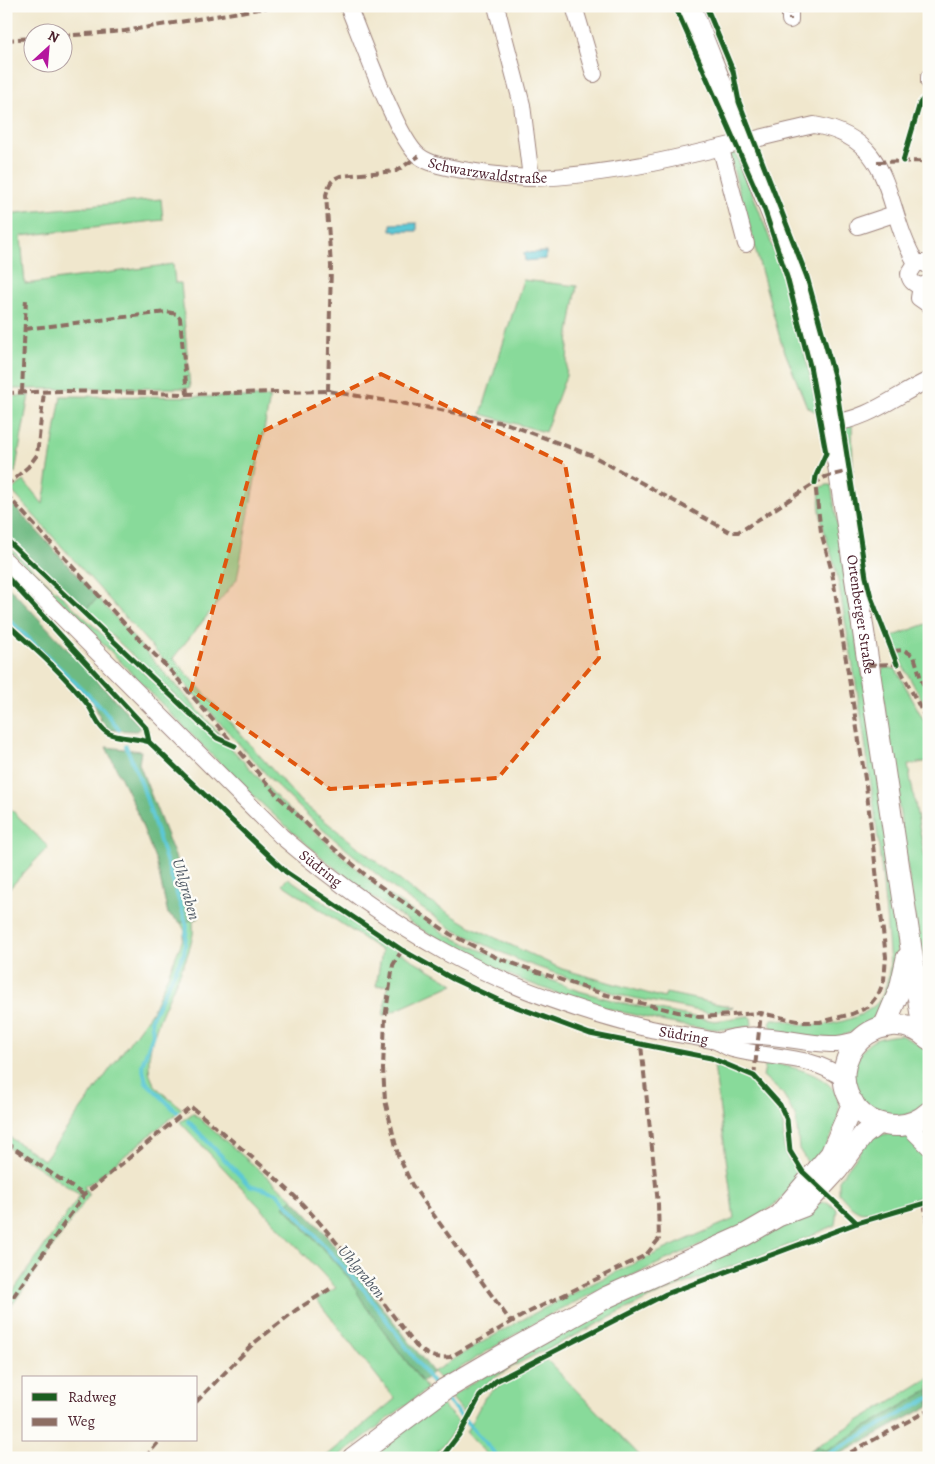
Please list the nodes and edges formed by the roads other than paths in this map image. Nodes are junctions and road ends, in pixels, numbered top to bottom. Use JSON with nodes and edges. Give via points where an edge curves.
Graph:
{"nodes":[{"id":1,"x":348,"y":6,"type":"edge"},
{"id":2,"x":574,"y":6,"type":"edge"},
{"id":3,"x":690,"y":6,"type":"edge"},
{"id":4,"x":500,"y":7,"type":"edge"},
{"id":5,"x":594,"y":74,"type":"dead end"},
{"id":6,"x":929,"y":77,"type":"edge"},
{"id":7,"x":929,"y":82,"type":"edge"},
{"id":8,"x":744,"y":141,"type":"junction"},
{"id":9,"x":721,"y":149,"type":"junction"},
{"id":10,"x":531,"y":178,"type":"junction"},
{"id":11,"x":894,"y":214,"type":"junction"},
{"id":12,"x":858,"y":226,"type":"dead end"},
{"id":13,"x":746,"y":244,"type":"dead end"},
{"id":14,"x":922,"y":265,"type":"edge"},
{"id":15,"x":925,"y":284,"type":"edge"},
{"id":16,"x":929,"y":305,"type":"edge"},
{"id":17,"x":929,"y":380,"type":"edge"},
{"id":18,"x":831,"y":423,"type":"junction"},
{"id":19,"x":6,"y":561,"type":"edge"},
{"id":20,"x":909,"y":945,"type":"junction"},
{"id":21,"x":884,"y":1027,"type":"junction"},
{"id":22,"x":926,"y":1037,"type":"edge"},
{"id":23,"x":861,"y":1039,"type":"junction"},
{"id":24,"x":718,"y":1042,"type":"junction"},
{"id":25,"x":844,"y":1079,"type":"junction"},
{"id":26,"x":852,"y":1104,"type":"junction"},
{"id":27,"x":929,"y":1112,"type":"edge"},
{"id":28,"x":878,"y":1124,"type":"junction"},
{"id":29,"x":907,"y":1125,"type":"junction"},
{"id":30,"x":929,"y":1148,"type":"edge"},
{"id":31,"x":778,"y":1216,"type":"junction"},
{"id":32,"x":353,"y":1458,"type":"edge"}],
"edges":[{"from":1,"to":10,"type":"street","name":"Schwarzwaldstraße","via":[[401,130],[419,156],[455,168]]},
{"from":2,"to":5,"type":"street"},
{"from":3,"to":8,"type":"main road","name":"Ortenberger Straße"},
{"from":4,"to":10,"type":"street","via":[[522,105]]},
{"from":6,"to":7,"type":"street"},
{"from":8,"to":9,"type":"street","name":"Schwarzwaldstraße"},
{"from":8,"to":11,"type":"street","name":"Schwarzwaldstraße","via":[[814,125],[834,128],[864,145],[877,162]]},
{"from":8,"to":18,"type":"main road","name":"Ortenberger Straße","via":[[797,277]]},
{"from":9,"to":10,"type":"street","name":"Schwarzwaldstraße","via":[[641,166]]},
{"from":9,"to":13,"type":"street"},
{"from":11,"to":12,"type":"street"},
{"from":11,"to":14,"type":"street","name":"Schwarzwaldstraße"},
{"from":14,"to":15,"type":"street","via":[[908,274],[910,280]]},
{"from":15,"to":16,"type":"street","via":[[919,298]]},
{"from":17,"to":18,"type":"street","via":[[879,408]]},
{"from":18,"to":20,"type":"main road","name":"Ortenberger Straße"},
{"from":19,"to":24,"type":"street","name":"Südring","via":[[281,836],[368,905],[450,956],[539,997],[632,1025]]},
{"from":20,"to":21,"type":"main road","name":"Ortenberger Straße","via":[[900,990]]},
{"from":20,"to":22,"type":"main road","name":"Ortenberger Straße"},
{"from":21,"to":22,"type":"main road","via":[[906,1027]]},
{"from":21,"to":23,"type":"main road"},
{"from":23,"to":24,"type":"street","name":"Südring","via":[[831,1044],[734,1036]]},
{"from":23,"to":25,"type":"main road","via":[[848,1057]]},
{"from":24,"to":25,"type":"street","name":"Südring","via":[[732,1049],[815,1063]]},
{"from":25,"to":26,"type":"main road"},
{"from":26,"to":28,"type":"main road"},
{"from":26,"to":31,"type":"main road","via":[[831,1154]]},
{"from":27,"to":29,"type":"main road"},
{"from":28,"to":29,"type":"main road"},
{"from":28,"to":31,"type":"main road","via":[[863,1135],[811,1201]]},
{"from":29,"to":30,"type":"street"},
{"from":31,"to":32,"type":"main road","via":[[745,1235],[607,1297],[439,1394]]}]}
